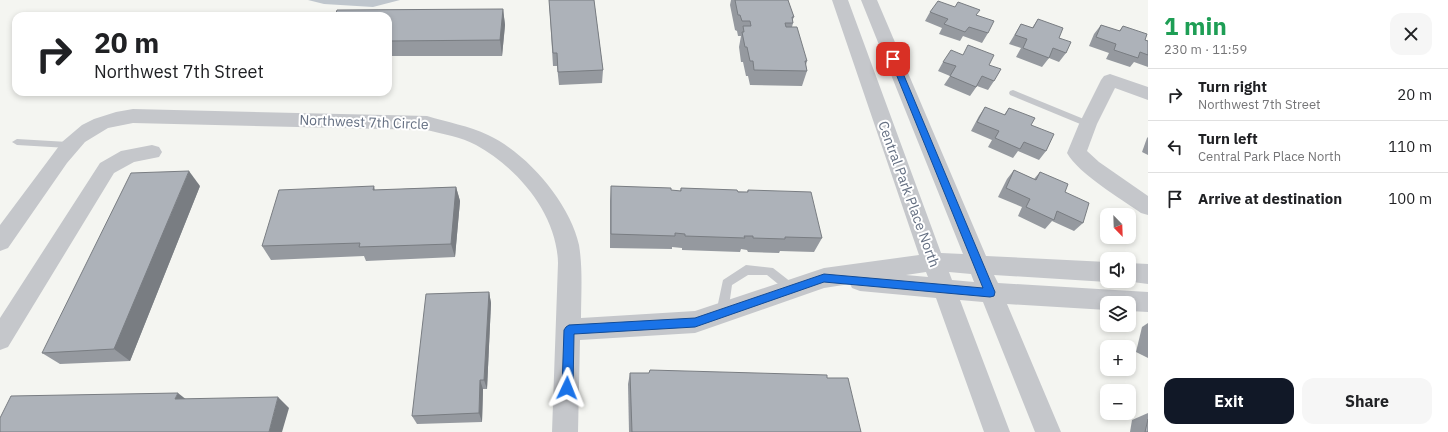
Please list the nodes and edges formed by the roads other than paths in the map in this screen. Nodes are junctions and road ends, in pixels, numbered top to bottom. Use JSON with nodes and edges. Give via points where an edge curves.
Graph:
{"nodes":[{"id":1,"x":840,"y":0,"type":"edge"},
{"id":2,"x":870,"y":0,"type":"edge"},
{"id":3,"x":1013,"y":93,"type":"dead end"},
{"id":4,"x":1148,"y":94,"type":"edge"},
{"id":5,"x":1088,"y":124,"type":"junction"},
{"id":6,"x":17,"y":142,"type":"dead end"},
{"id":7,"x":68,"y":145,"type":"junction"},
{"id":8,"x":152,"y":152,"type":"dead end"},
{"id":9,"x":1148,"y":208,"type":"edge"},
{"id":10,"x":0,"y":242,"type":"edge"},
{"id":11,"x":933,"y":262,"type":"junction"},
{"id":12,"x":977,"y":264,"type":"junction"},
{"id":13,"x":1100,"y":272,"type":"edge"},
{"id":14,"x":1136,"y":273,"type":"edge"},
{"id":15,"x":1148,"y":274,"type":"edge"},
{"id":16,"x":824,"y":278,"type":"junction"},
{"id":17,"x":944,"y":288,"type":"junction"},
{"id":18,"x":792,"y":289,"type":"junction"},
{"id":19,"x":990,"y":292,"type":"junction"},
{"id":20,"x":1148,"y":302,"type":"edge"},
{"id":21,"x":722,"y":313,"type":"junction"},
{"id":22,"x":569,"y":330,"type":"junction"},
{"id":23,"x":0,"y":338,"type":"edge"},
{"id":24,"x":566,"y":432,"type":"edge"},
{"id":25,"x":997,"y":432,"type":"edge"},
{"id":26,"x":1048,"y":432,"type":"edge"}],
"edges":[{"from":1,"to":11,"type":"street","name":"Central Park Place North"},
{"from":2,"to":12,"type":"street"},
{"from":3,"to":5,"type":"lane"},
{"from":4,"to":5,"type":"street","via":[[1110,80]]},
{"from":5,"to":9,"type":"street","via":[[1077,153]]},
{"from":6,"to":7,"type":"lane"},
{"from":7,"to":10,"type":"street","name":"Northwest 7th Circle"},
{"from":7,"to":22,"type":"street","name":"Northwest 7th Circle","via":[[104,121],[133,116],[427,123],[456,130],[483,140],[509,158],[544,196],[553,211],[564,232],[569,255]]},
{"from":8,"to":23,"type":"street","via":[[118,160],[107,168]]},
{"from":11,"to":12,"type":"street"},
{"from":11,"to":16,"type":"street"},
{"from":11,"to":17,"type":"street","name":"Central Park Place North"},
{"from":12,"to":13,"type":"street"},
{"from":12,"to":19,"type":"street"},
{"from":14,"to":15,"type":"street"},
{"from":16,"to":17,"type":"street"},
{"from":16,"to":18,"type":"street"},
{"from":17,"to":19,"type":"street"},
{"from":17,"to":25,"type":"street","name":"Central Park Place North"},
{"from":18,"to":21,"type":"street"},
{"from":18,"to":21,"type":"lane","via":[[769,271],[746,270],[727,283]]},
{"from":19,"to":20,"type":"street"},
{"from":19,"to":26,"type":"street"},
{"from":21,"to":22,"type":"street","via":[[695,322]]},
{"from":22,"to":24,"type":"street","name":"Northwest 7th Circle"}]}
